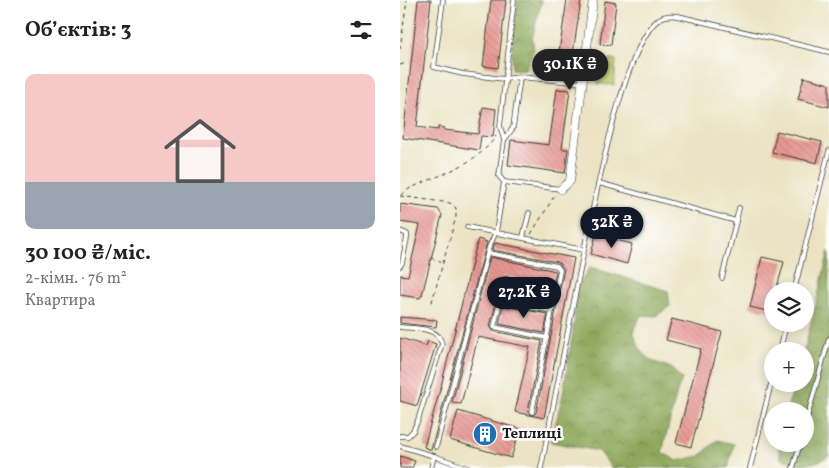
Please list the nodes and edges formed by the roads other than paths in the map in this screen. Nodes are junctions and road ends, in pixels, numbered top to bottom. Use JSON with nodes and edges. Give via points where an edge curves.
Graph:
{"nodes":[{"id":1,"x":443,"y":0,"type":"edge"},
{"id":2,"x":514,"y":0,"type":"edge"},
{"id":3,"x":593,"y":0,"type":"edge"},
{"id":4,"x":829,"y":52,"type":"edge"},
{"id":5,"x":520,"y":77,"type":"junction"},
{"id":6,"x":504,"y":79,"type":"junction"},
{"id":7,"x":582,"y":83,"type":"junction"},
{"id":8,"x":504,"y":140,"type":"junction"},
{"id":9,"x":829,"y":151,"type":"edge"},
{"id":10,"x":504,"y":182,"type":"junction"},
{"id":11,"x":599,"y":184,"type":"junction"},
{"id":12,"x":561,"y":189,"type":"joint"},
{"id":13,"x":739,"y":208,"type":"dead end"},
{"id":14,"x":529,"y":213,"type":"dead end"},
{"id":15,"x":736,"y":221,"type":"junction"},
{"id":16,"x":467,"y":227,"type":"dead end"},
{"id":17,"x":400,"y":231,"type":"edge"},
{"id":18,"x":496,"y":232,"type":"junction"},
{"id":19,"x":525,"y":238,"type":"junction"},
{"id":20,"x":584,"y":250,"type":"junction"},
{"id":21,"x":488,"y":253,"type":"junction"},
{"id":22,"x":400,"y":266,"type":"edge"},
{"id":23,"x":722,"y":278,"type":"dead end"},
{"id":24,"x":796,"y":282,"type":"edge"},
{"id":25,"x":556,"y":290,"type":"junction"},
{"id":26,"x":500,"y":302,"type":"junction"},
{"id":27,"x":552,"y":311,"type":"junction"},
{"id":28,"x":400,"y":328,"type":"edge"},
{"id":29,"x":547,"y":338,"type":"junction"},
{"id":30,"x":829,"y":339,"type":"edge"},
{"id":31,"x":769,"y":392,"type":"edge"},
{"id":32,"x":811,"y":402,"type":"edge"},
{"id":33,"x":532,"y":412,"type":"dead end"},
{"id":34,"x":400,"y":436,"type":"edge"},
{"id":35,"x":400,"y":446,"type":"edge"},
{"id":36,"x":436,"y":447,"type":"dead end"},
{"id":37,"x":798,"y":452,"type":"edge"},
{"id":38,"x":434,"y":456,"type":"junction"},
{"id":39,"x":431,"y":468,"type":"edge"},
{"id":40,"x":468,"y":468,"type":"edge"},
{"id":41,"x":542,"y":468,"type":"edge"},
{"id":42,"x":750,"y":468,"type":"edge"},
{"id":43,"x":793,"y":468,"type":"edge"}],
"edges":[{"from":1,"to":6,"type":"lane","via":[[434,67]]},
{"from":2,"to":6,"type":"lane"},
{"from":3,"to":7,"type":"street"},
{"from":4,"to":11,"type":"lane","via":[[664,16],[647,34],[631,65]]},
{"from":5,"to":6,"type":"lane"},
{"from":5,"to":7,"type":"lane"},
{"from":5,"to":8,"type":"lane","via":[[513,128]]},
{"from":6,"to":8,"type":"lane","via":[[500,126]]},
{"from":7,"to":12,"type":"street","via":[[570,181]]},
{"from":8,"to":10,"type":"lane","via":[[499,176]]},
{"from":9,"to":24,"type":"lane"},
{"from":10,"to":12,"type":"lane"},
{"from":10,"to":18,"type":"lane"},
{"from":11,"to":15,"type":"lane"},
{"from":11,"to":20,"type":"lane"},
{"from":13,"to":15,"type":"lane"},
{"from":14,"to":19,"type":"lane"},
{"from":15,"to":23,"type":"lane"},
{"from":16,"to":18,"type":"lane"},
{"from":17,"to":22,"type":"lane","via":[[407,234]]},
{"from":18,"to":19,"type":"lane"},
{"from":18,"to":21,"type":"lane"},
{"from":19,"to":20,"type":"lane"},
{"from":20,"to":41,"type":"lane"},
{"from":21,"to":25,"type":"lane","via":[[557,266],[560,270]]},
{"from":21,"to":36,"type":"lane"},
{"from":25,"to":26,"type":"lane","via":[[504,280]]},
{"from":25,"to":27,"type":"lane"},
{"from":26,"to":27,"type":"lane"},
{"from":26,"to":29,"type":"lane","via":[[494,327]]},
{"from":27,"to":29,"type":"lane"},
{"from":28,"to":34,"type":"lane","via":[[432,331],[442,344],[417,424],[408,436]]},
{"from":29,"to":33,"type":"lane"},
{"from":30,"to":32,"type":"lane"},
{"from":31,"to":42,"type":"lane"},
{"from":35,"to":38,"type":"lane"},
{"from":37,"to":43,"type":"lane"},
{"from":38,"to":39,"type":"lane"},
{"from":38,"to":40,"type":"lane"}]}
